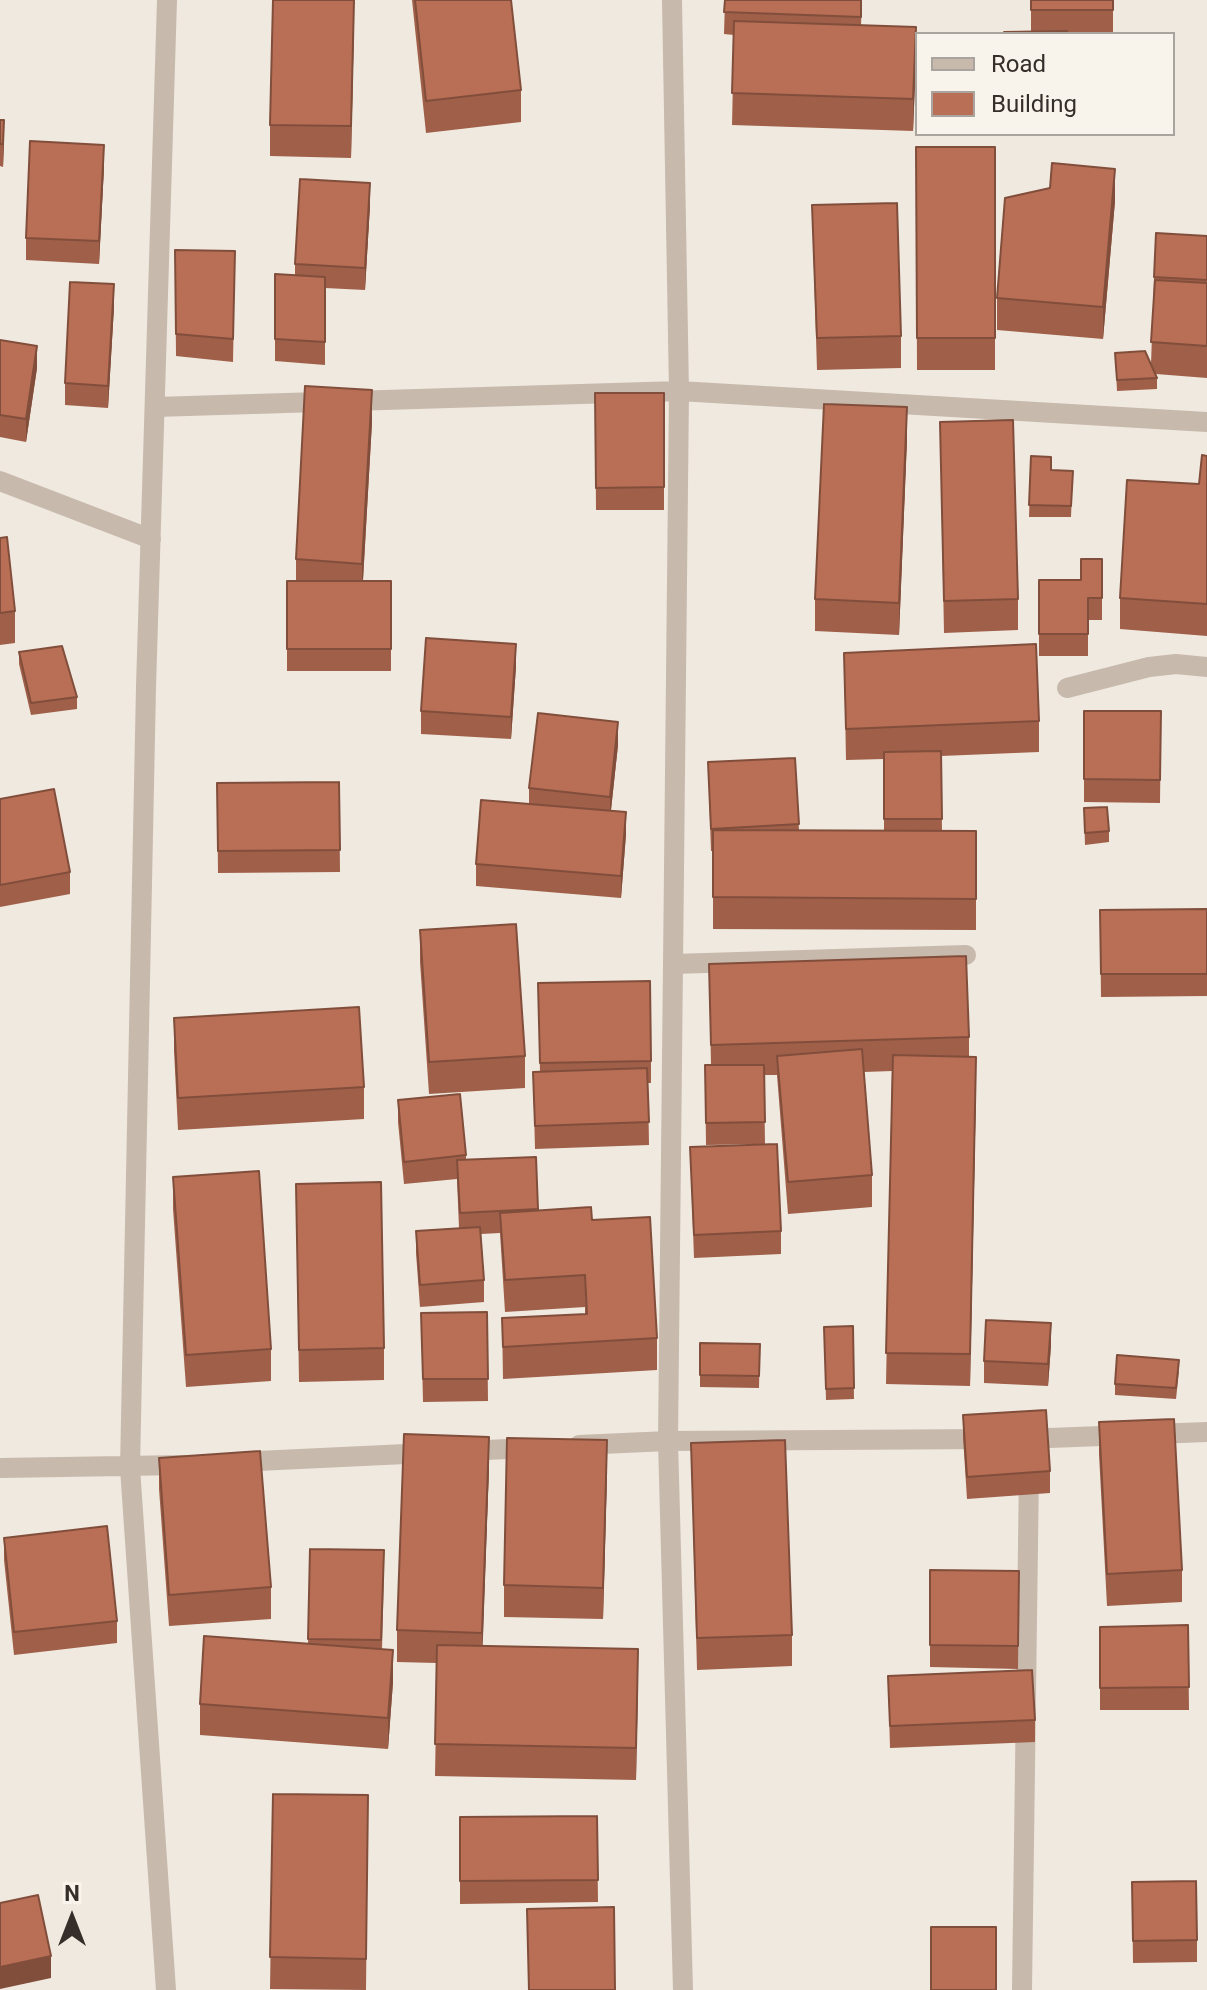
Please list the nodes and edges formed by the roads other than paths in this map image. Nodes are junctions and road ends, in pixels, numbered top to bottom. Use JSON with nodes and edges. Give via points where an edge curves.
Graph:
{"nodes":[{"id":1,"x":167,"y":0,"type":"edge"},
{"id":2,"x":672,"y":0,"type":"edge"},
{"id":3,"x":679,"y":391,"type":"junction"},
{"id":4,"x":155,"y":407,"type":"junction"},
{"id":5,"x":1207,"y":422,"type":"edge"},
{"id":6,"x":0,"y":481,"type":"edge"},
{"id":7,"x":151,"y":539,"type":"junction"},
{"id":8,"x":1207,"y":667,"type":"edge"},
{"id":9,"x":1067,"y":688,"type":"dead end"},
{"id":10,"x":966,"y":955,"type":"edge"},
{"id":11,"x":673,"y":964,"type":"junction"},
{"id":12,"x":1207,"y":1432,"type":"edge"},
{"id":13,"x":1030,"y":1439,"type":"junction"},
{"id":14,"x":668,"y":1441,"type":"junction"},
{"id":15,"x":0,"y":1468,"type":"edge"},
{"id":16,"x":130,"y":1468,"type":"junction"},
{"id":17,"x":166,"y":1990,"type":"edge"},
{"id":18,"x":683,"y":1990,"type":"edge"},
{"id":19,"x":1022,"y":1990,"type":"edge"}],
"edges":[{"from":1,"to":4,"type":"street"},
{"from":2,"to":3,"type":"street"},
{"from":3,"to":4,"type":"street"},
{"from":3,"to":5,"type":"street"},
{"from":3,"to":11,"type":"street"},
{"from":4,"to":7,"type":"street"},
{"from":6,"to":7,"type":"street"},
{"from":7,"to":16,"type":"street"},
{"from":8,"to":9,"type":"street","via":[[1149,667]]},
{"from":10,"to":11,"type":"street"},
{"from":11,"to":14,"type":"street"},
{"from":12,"to":13,"type":"street"},
{"from":13,"to":14,"type":"street"},
{"from":13,"to":19,"type":"street"},
{"from":14,"to":16,"type":"street"},
{"from":14,"to":18,"type":"street"},
{"from":15,"to":16,"type":"street"},
{"from":16,"to":17,"type":"street"}]}
